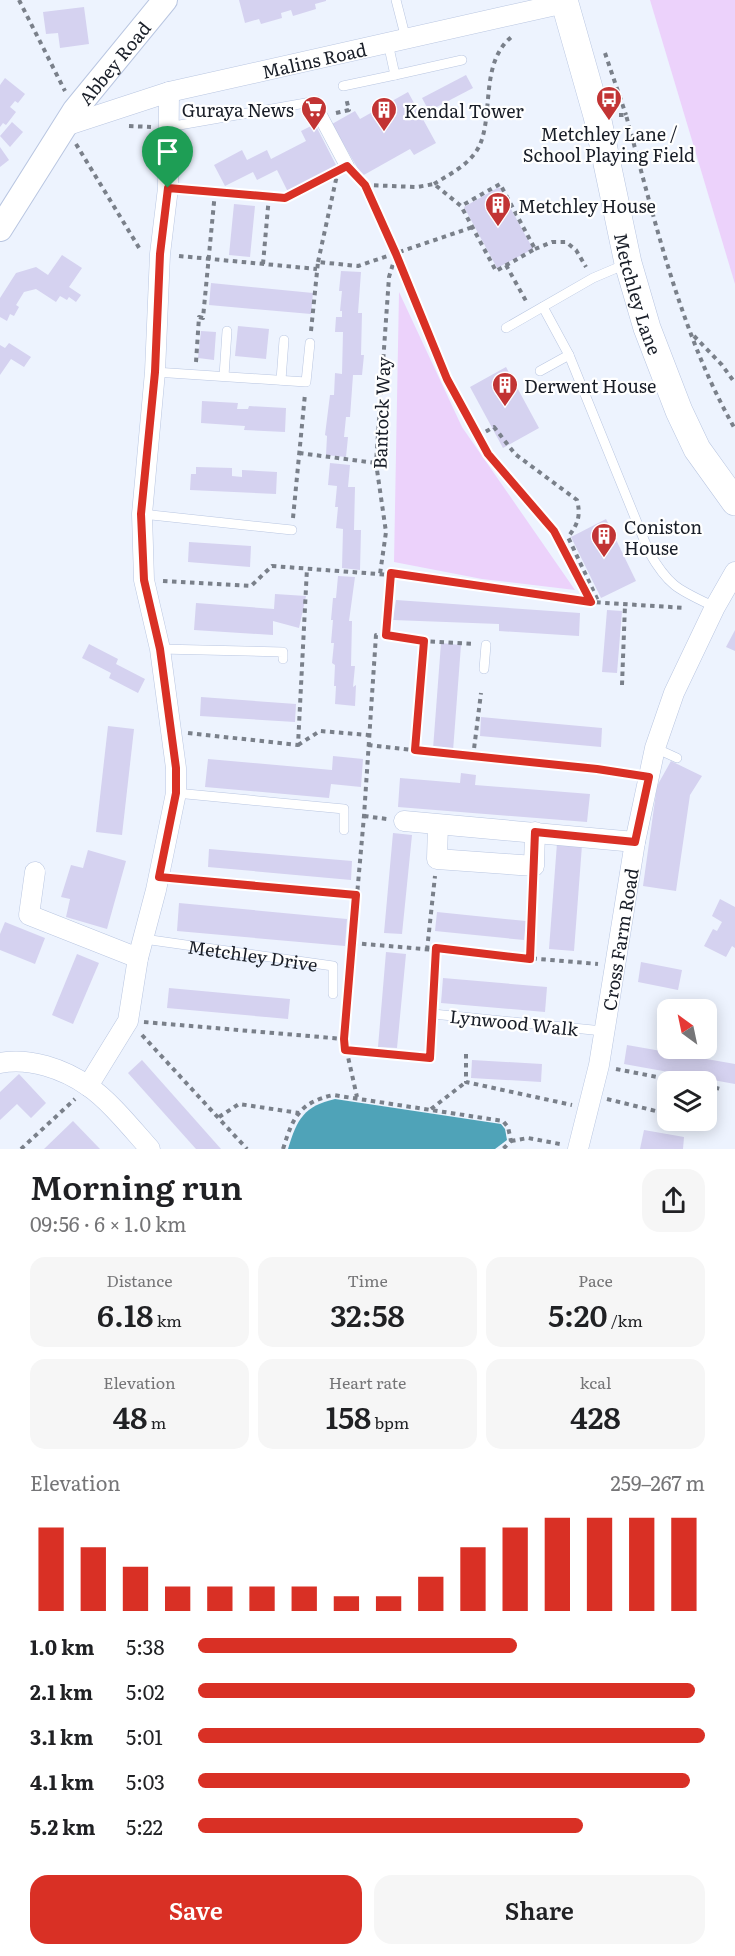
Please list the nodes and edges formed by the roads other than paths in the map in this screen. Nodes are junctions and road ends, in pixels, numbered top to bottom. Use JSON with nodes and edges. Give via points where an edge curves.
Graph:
{"nodes":[{"id":1,"x":165,"y":0,"type":"edge"},
{"id":2,"x":396,"y":0,"type":"edge"},
{"id":3,"x":565,"y":2,"type":"edge"},
{"id":4,"x":397,"y":41,"type":"junction"},
{"id":5,"x":462,"y":60,"type":"dead end"},
{"id":6,"x":395,"y":75,"type":"junction"},
{"id":7,"x":343,"y":86,"type":"road end"},
{"id":8,"x":169,"y":92,"type":"junction"},
{"id":9,"x":317,"y":101,"type":"dead end"},
{"id":10,"x":321,"y":117,"type":"road end"},
{"id":11,"x":70,"y":118,"type":"junction"},
{"id":12,"x":168,"y":127,"type":"junction"},
{"id":13,"x":347,"y":166,"type":"road end"},
{"id":14,"x":0,"y":229,"type":"edge"},
{"id":15,"x":628,"y":263,"type":"junction"},
{"id":16,"x":543,"y":307,"type":"junction"},
{"id":17,"x":506,"y":328,"type":"dead end"},
{"id":18,"x":227,"y":331,"type":"dead end"},
{"id":19,"x":284,"y":340,"type":"dead end"},
{"id":20,"x":310,"y":344,"type":"road end"},
{"id":21,"x":569,"y":355,"type":"junction"},
{"id":22,"x":540,"y":371,"type":"dead end"},
{"id":23,"x":155,"y":372,"type":"junction"},
{"id":24,"x":224,"y":376,"type":"junction"},
{"id":25,"x":280,"y":380,"type":"junction"},
{"id":26,"x":735,"y":502,"type":"edge"},
{"id":27,"x":141,"y":514,"type":"junction"},
{"id":28,"x":292,"y":530,"type":"road end"},
{"id":29,"x":735,"y":572,"type":"edge"},
{"id":30,"x":715,"y":607,"type":"junction"},
{"id":31,"x":486,"y":645,"type":"road end"},
{"id":32,"x":160,"y":649,"type":"junction"},
{"id":33,"x":283,"y":659,"type":"dead end"},
{"id":34,"x":484,"y":669,"type":"dead end"},
{"id":35,"x":655,"y":748,"type":"junction"},
{"id":36,"x":677,"y":758,"type":"dead end"},
{"id":37,"x":176,"y":793,"type":"junction"},
{"id":38,"x":404,"y":821,"type":"dead end"},
{"id":39,"x":438,"y":825,"type":"junction"},
{"id":40,"x":344,"y":830,"type":"dead end"},
{"id":41,"x":535,"y":832,"type":"junction"},
{"id":42,"x":635,"y":842,"type":"junction"},
{"id":43,"x":35,"y":872,"type":"dead end"},
{"id":44,"x":141,"y":948,"type":"junction"},
{"id":45,"x":333,"y":994,"type":"dead end"},
{"id":46,"x":603,"y":1030,"type":"junction"},
{"id":47,"x":430,"y":1058,"type":"road end"},
{"id":48,"x":0,"y":1063,"type":"edge"},
{"id":49,"x":88,"y":1086,"type":"junction"},
{"id":50,"x":150,"y":1149,"type":"edge"},
{"id":51,"x":579,"y":1149,"type":"edge"}],
"edges":[{"from":1,"to":11,"type":"street","name":"Abbey Road"},
{"from":2,"to":4,"type":"lane"},
{"from":3,"to":4,"type":"street","name":"Malins Road"},
{"from":3,"to":15,"type":"main road","name":"Metchley Lane","via":[[597,116]]},
{"from":4,"to":6,"type":"lane"},
{"from":4,"to":8,"type":"street","name":"Malins Road"},
{"from":5,"to":6,"type":"lane"},
{"from":6,"to":7,"type":"lane"},
{"from":8,"to":11,"type":"street","name":"Malins Road"},
{"from":8,"to":12,"type":"street"},
{"from":9,"to":12,"type":"lane"},
{"from":10,"to":13,"type":"street"},
{"from":11,"to":14,"type":"street","name":"Abbey Road"},
{"from":12,"to":23,"type":"street","via":[[168,188],[160,254]]},
{"from":15,"to":16,"type":"lane"},
{"from":15,"to":26,"type":"main road","name":"Metchley Lane","via":[[647,328],[679,411],[697,449]]},
{"from":16,"to":17,"type":"lane"},
{"from":16,"to":21,"type":"lane"},
{"from":18,"to":24,"type":"lane"},
{"from":19,"to":25,"type":"lane"},
{"from":20,"to":25,"type":"lane","via":[[306,382]]},
{"from":21,"to":22,"type":"lane"},
{"from":21,"to":30,"type":"lane","via":[[660,571],[672,585]]},
{"from":23,"to":24,"type":"lane"},
{"from":23,"to":27,"type":"street"},
{"from":24,"to":25,"type":"lane"},
{"from":27,"to":28,"type":"lane"},
{"from":27,"to":32,"type":"street","via":[[144,580]]},
{"from":29,"to":30,"type":"street","name":"Cross Farm Road"},
{"from":30,"to":35,"type":"street","name":"Cross Farm Road","via":[[674,693]]},
{"from":31,"to":34,"type":"lane"},
{"from":32,"to":33,"type":"lane","via":[[283,652]]},
{"from":32,"to":37,"type":"street"},
{"from":35,"to":36,"type":"lane"},
{"from":35,"to":42,"type":"street","name":"Cross Farm Road"},
{"from":37,"to":40,"type":"lane","via":[[344,809]]},
{"from":37,"to":44,"type":"street"},
{"from":38,"to":39,"type":"street"},
{"from":39,"to":41,"type":"street"},
{"from":39,"to":41,"type":"street","via":[[437,859],[534,866]]},
{"from":41,"to":42,"type":"street"},
{"from":42,"to":46,"type":"street","name":"Cross Farm Road"},
{"from":43,"to":44,"type":"street","via":[[29,915]]},
{"from":44,"to":45,"type":"lane","name":"Metchley Drive","via":[[333,966]]},
{"from":44,"to":49,"type":"street","via":[[128,1021]]},
{"from":46,"to":47,"type":"lane","name":"Lynwood Walk","via":[[433,1014]]},
{"from":46,"to":51,"type":"street","name":"Cross Farm Road"},
{"from":48,"to":49,"type":"street","via":[[15,1060],[47,1066]]},
{"from":49,"to":50,"type":"street"}]}
